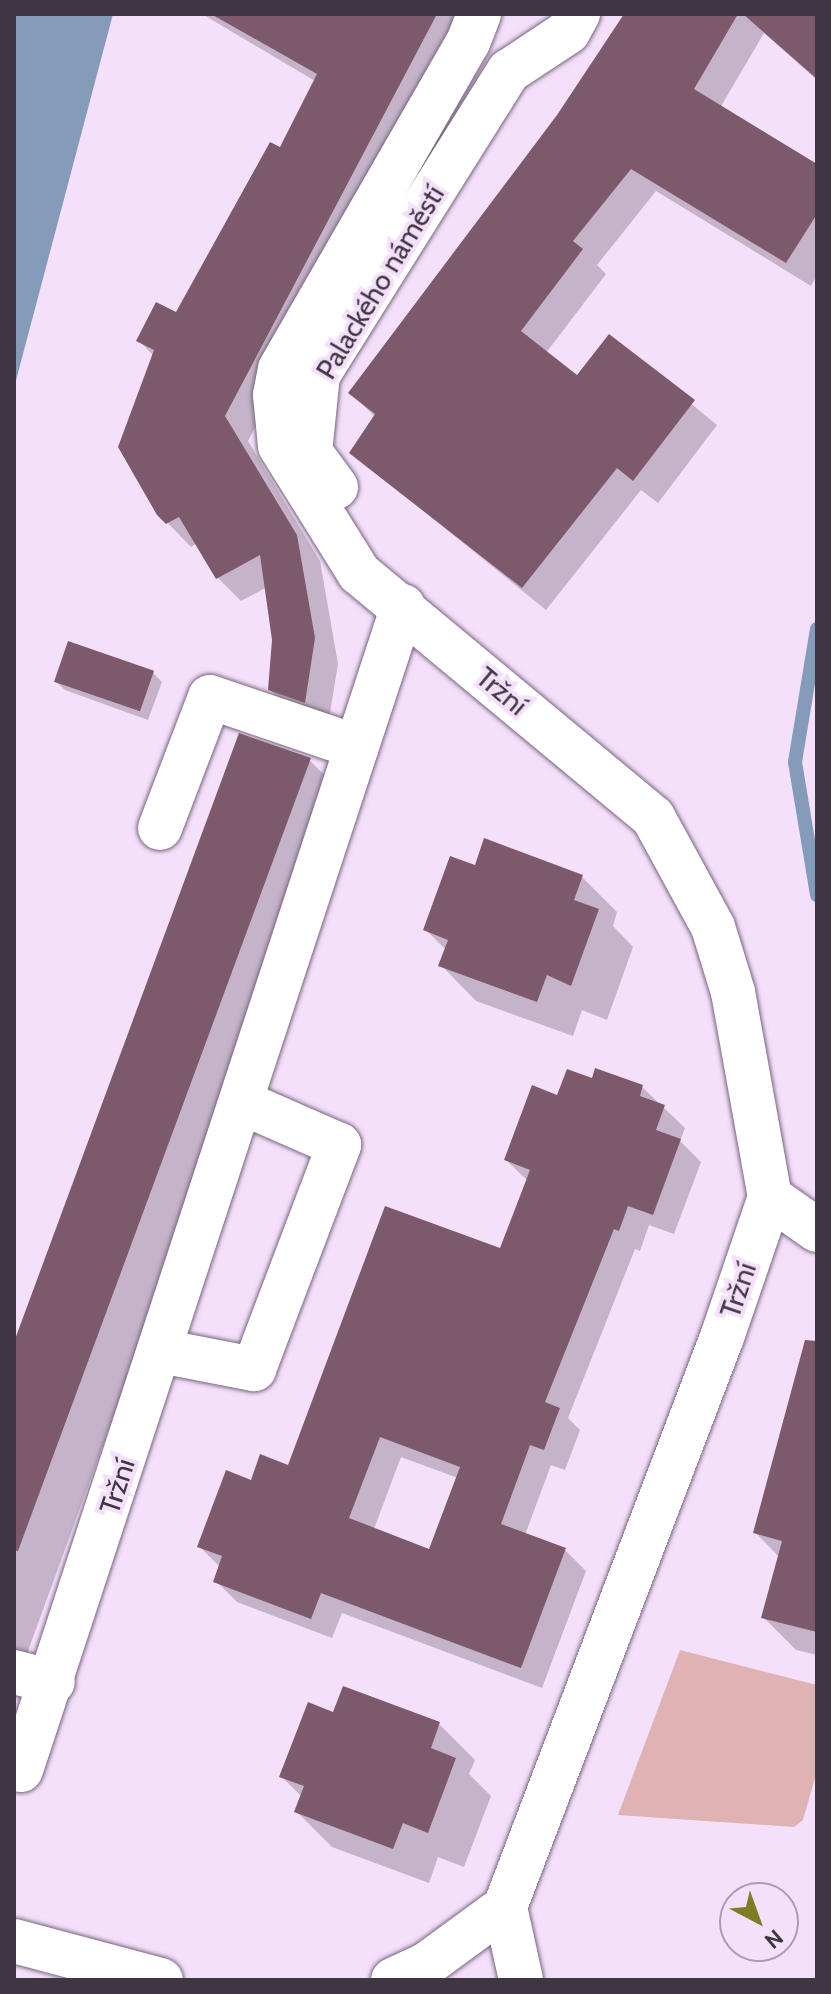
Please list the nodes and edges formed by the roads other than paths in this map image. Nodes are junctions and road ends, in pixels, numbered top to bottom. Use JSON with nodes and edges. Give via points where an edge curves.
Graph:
{"nodes":[{"id":1,"x":479,"y":14,"type":"edge"},
{"id":2,"x":578,"y":14,"type":"edge"},
{"id":3,"x":403,"y":606,"type":"junction"},
{"id":4,"x":357,"y":747,"type":"junction"},
{"id":5,"x":160,"y":828,"type":"dead end"},
{"id":6,"x":241,"y":1102,"type":"junction"},
{"id":7,"x":770,"y":1197,"type":"junction"},
{"id":8,"x":817,"y":1230,"type":"edge"},
{"id":9,"x":161,"y":1351,"type":"junction"},
{"id":10,"x":33,"y":1677,"type":"edge"},
{"id":11,"x":21,"y":1770,"type":"dead end"},
{"id":12,"x":505,"y":1907,"type":"junction"},
{"id":13,"x":14,"y":1941,"type":"edge"},
{"id":14,"x":161,"y":1980,"type":"edge"},
{"id":15,"x":393,"y":1980,"type":"edge"},
{"id":16,"x":521,"y":1980,"type":"edge"}],
"edges":[{"from":1,"to":3,"type":"street","name":"Palackého náměstí","via":[[468,42],[280,369],[275,395],[280,446],[359,573]]},
{"from":2,"to":3,"type":"street","name":"Palackého náměstí","via":[[568,32],[509,71],[318,375],[310,452],[394,568]]},
{"from":3,"to":4,"type":"street","name":"Tržní"},
{"from":3,"to":7,"type":"street","name":"Tržní","via":[[653,817],[713,927],[733,992]]},
{"from":4,"to":5,"type":"street","via":[[210,697]]},
{"from":4,"to":6,"type":"street","name":"Tržní"},
{"from":6,"to":9,"type":"street","name":"Tržní"},
{"from":6,"to":9,"type":"street","via":[[339,1145],[254,1369]]},
{"from":7,"to":8,"type":"street"},
{"from":7,"to":12,"type":"street","name":"Tržní","via":[[717,1351]]},
{"from":9,"to":10,"type":"street","name":"Tržní"},
{"from":10,"to":11,"type":"street","name":"Tržní"},
{"from":12,"to":15,"type":"street","via":[[427,1964]]},
{"from":12,"to":16,"type":"street"},
{"from":13,"to":14,"type":"street"}]}
